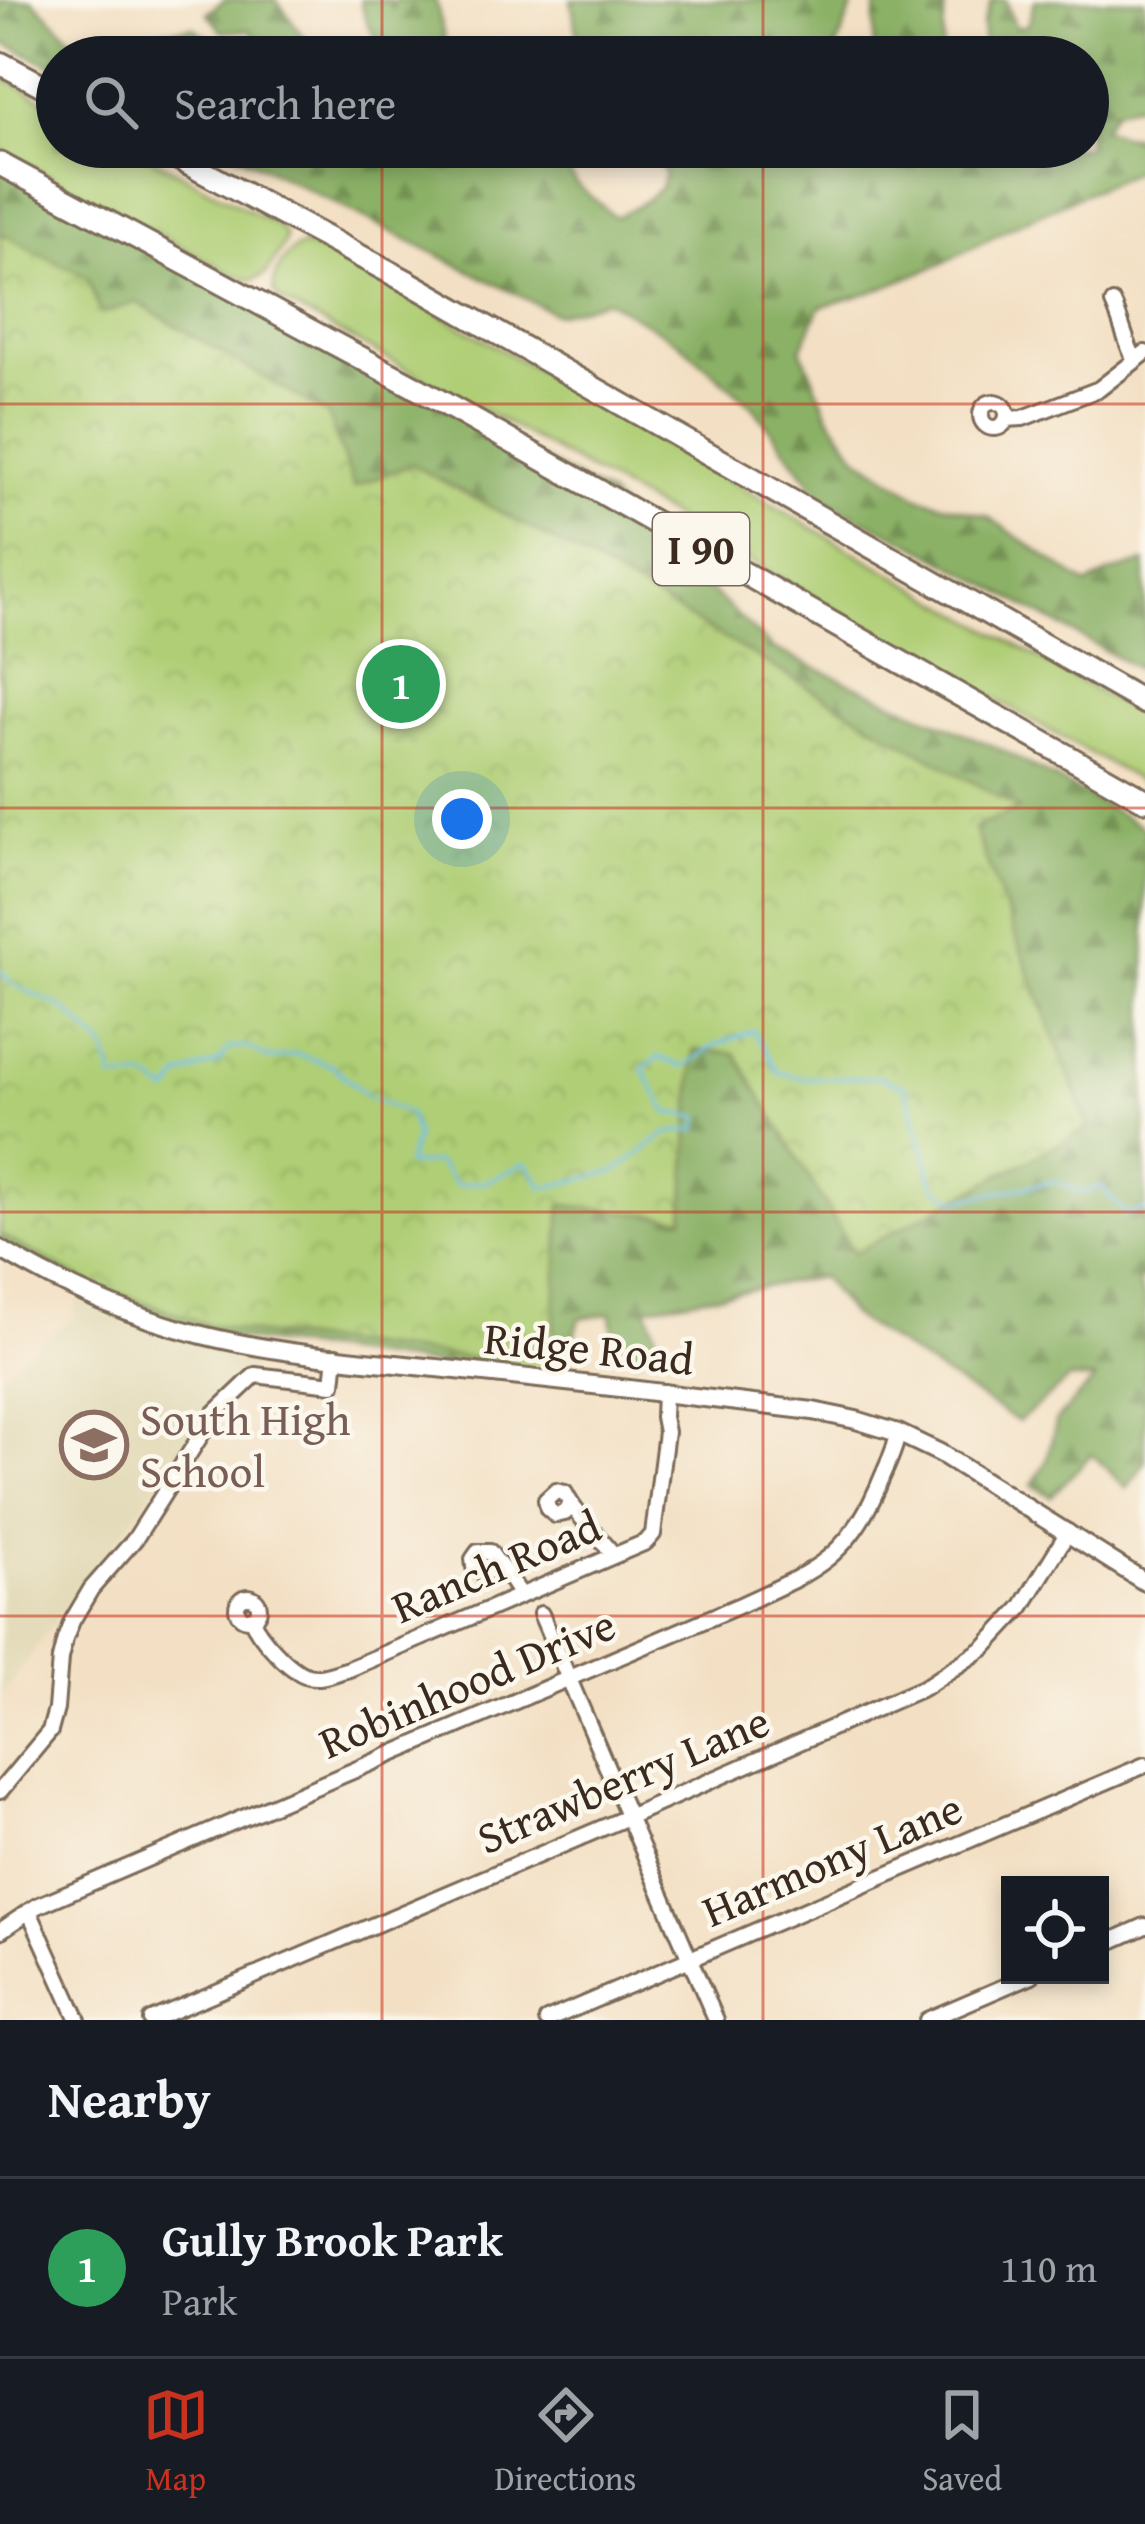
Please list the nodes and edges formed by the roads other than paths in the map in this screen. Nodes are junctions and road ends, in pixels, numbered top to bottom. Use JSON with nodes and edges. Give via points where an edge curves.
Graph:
{"nodes":[{"id":1,"x":0,"y":63,"type":"edge"},
{"id":2,"x":36,"y":82,"type":"edge"},
{"id":3,"x":0,"y":164,"type":"edge"},
{"id":4,"x":196,"y":168,"type":"edge"},
{"id":5,"x":1113,"y":303,"type":"dead end"},
{"id":6,"x":1140,"y":357,"type":"edge"},
{"id":7,"x":1006,"y":419,"type":"dead end"},
{"id":8,"x":1145,"y":704,"type":"edge"},
{"id":9,"x":1145,"y":800,"type":"edge"},
{"id":10,"x":0,"y":1249,"type":"edge"},
{"id":11,"x":336,"y":1356,"type":"junction"},
{"id":12,"x":664,"y":1392,"type":"junction"},
{"id":13,"x":898,"y":1433,"type":"junction"},
{"id":14,"x":570,"y":1506,"type":"dead end"},
{"id":15,"x":1068,"y":1532,"type":"junction"},
{"id":16,"x":614,"y":1555,"type":"junction"},
{"id":17,"x":494,"y":1564,"type":"dead end"},
{"id":18,"x":1145,"y":1582,"type":"edge"},
{"id":19,"x":520,"y":1595,"type":"junction"},
{"id":20,"x":541,"y":1614,"type":"dead end"},
{"id":21,"x":251,"y":1618,"type":"dead end"},
{"id":22,"x":570,"y":1677,"type":"junction"},
{"id":23,"x":1145,"y":1765,"type":"edge"},
{"id":24,"x":0,"y":1791,"type":"edge"},
{"id":25,"x":628,"y":1817,"type":"junction"},
{"id":26,"x":29,"y":1911,"type":"junction"},
{"id":27,"x":1145,"y":1927,"type":"edge"},
{"id":28,"x":0,"y":1931,"type":"edge"},
{"id":29,"x":1109,"y":1942,"type":"edge"},
{"id":30,"x":690,"y":1960,"type":"junction"},
{"id":31,"x":1011,"y":1984,"type":"edge"},
{"id":32,"x":78,"y":2020,"type":"edge"},
{"id":33,"x":151,"y":2020,"type":"edge"},
{"id":34,"x":547,"y":2020,"type":"edge"},
{"id":35,"x":716,"y":2020,"type":"edge"},
{"id":36,"x":927,"y":2020,"type":"edge"}],
"edges":[{"from":1,"to":2,"type":"highway"},
{"from":3,"to":9,"type":"highway","number":"I 90","via":[[415,387]]},
{"from":4,"to":8,"type":"highway","number":"I 90"},
{"from":5,"to":6,"type":"street","via":[[1127,347]]},
{"from":6,"to":7,"type":"street","via":[[1099,388]]},
{"from":10,"to":11,"type":"main road","name":"Ridge Road","via":[[159,1322]]},
{"from":11,"to":12,"type":"main road","name":"Ridge Road"},
{"from":11,"to":24,"type":"street","via":[[333,1384],[255,1375],[215,1413],[71,1621],[50,1731]]},
{"from":12,"to":13,"type":"main road","name":"Ridge Road","via":[[813,1411]]},
{"from":12,"to":16,"type":"street","name":"Ranch Road","via":[[653,1534]]},
{"from":13,"to":15,"type":"main road","name":"Ridge Road"},
{"from":13,"to":22,"type":"street","name":"Robinhood Drive","via":[[856,1529],[818,1569]]},
{"from":14,"to":16,"type":"street"},
{"from":15,"to":18,"type":"main road","name":"Ridge Road"},
{"from":15,"to":25,"type":"street","name":"Strawberry Lane","via":[[1022,1607],[984,1648],[925,1687]]},
{"from":16,"to":19,"type":"street","name":"Ranch Road"},
{"from":17,"to":19,"type":"street"},
{"from":19,"to":21,"type":"street","name":"Ranch Road","via":[[320,1677],[293,1668]]},
{"from":20,"to":22,"type":"street"},
{"from":22,"to":25,"type":"street"},
{"from":22,"to":26,"type":"street","name":"Robinhood Drive"},
{"from":23,"to":30,"type":"street","name":"Harmony Lane"},
{"from":25,"to":30,"type":"street"},
{"from":25,"to":33,"type":"street","name":"Strawberry Lane"},
{"from":26,"to":28,"type":"street","name":"Robinhood Drive"},
{"from":26,"to":32,"type":"street"},
{"from":27,"to":29,"type":"street"},
{"from":30,"to":34,"type":"street","name":"Harmony Lane"},
{"from":30,"to":35,"type":"street"},
{"from":31,"to":36,"type":"street"}]}
